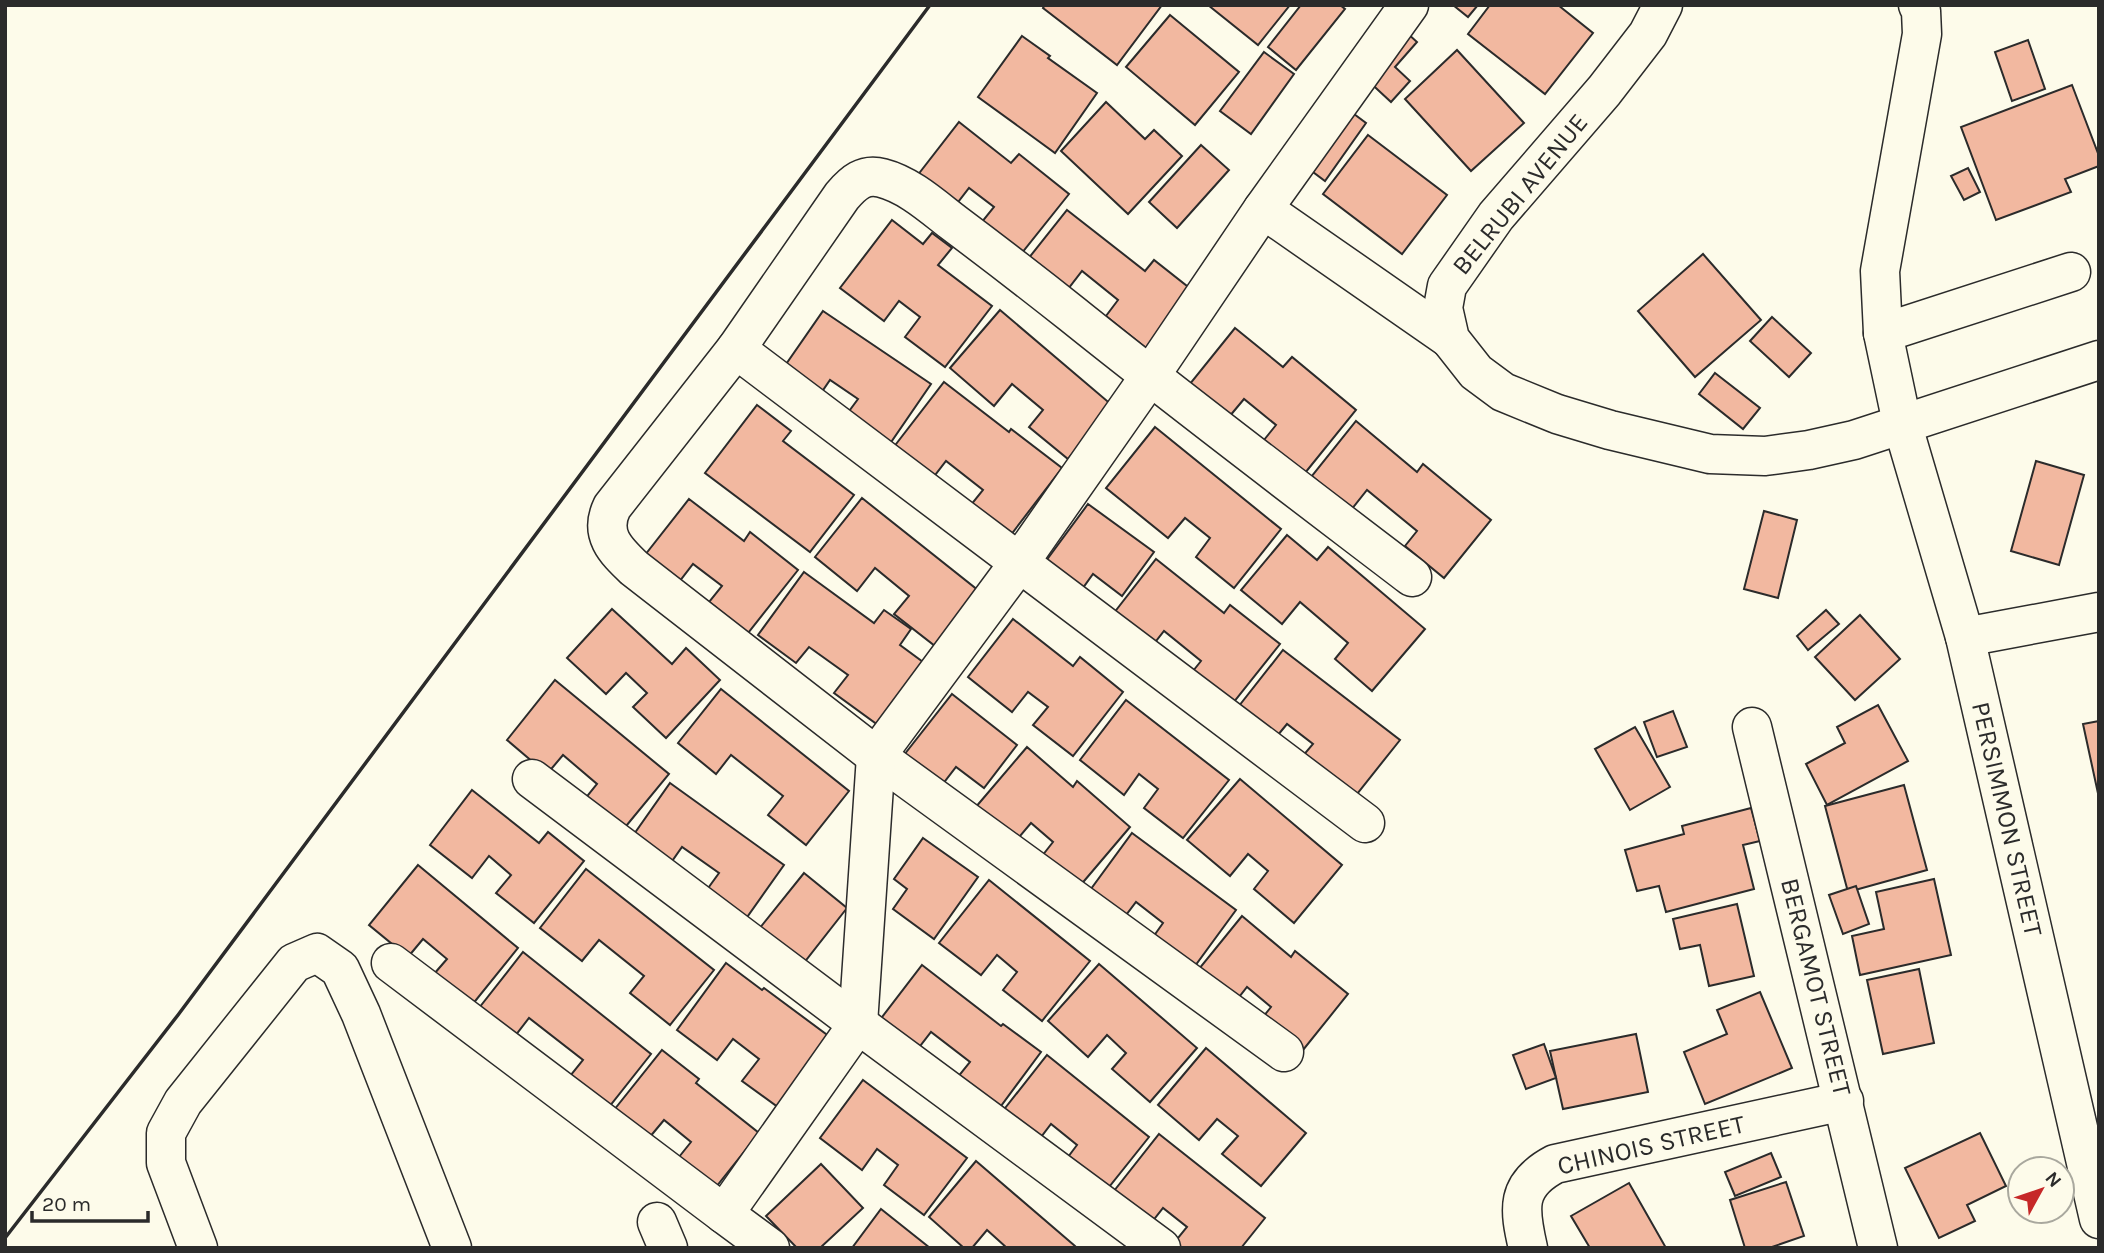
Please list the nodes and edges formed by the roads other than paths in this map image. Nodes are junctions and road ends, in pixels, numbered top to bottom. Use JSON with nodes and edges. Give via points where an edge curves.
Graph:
{"nodes":[{"id":1,"x":1409,"y":5,"type":"edge"},
{"id":2,"x":1663,"y":5,"type":"edge"},
{"id":3,"x":1918,"y":5,"type":"edge"},
{"id":4,"x":1263,"y":209,"type":"junction"},
{"id":5,"x":2071,"y":272,"type":"dead end"},
{"id":6,"x":1883,"y":333,"type":"junction"},
{"id":7,"x":1450,"y":339,"type":"junction"},
{"id":8,"x":736,"y":349,"type":"junction"},
{"id":9,"x":2099,"y":360,"type":"edge"},
{"id":10,"x":1150,"y":376,"type":"junction"},
{"id":11,"x":1902,"y":423,"type":"junction"},
{"id":12,"x":1019,"y":563,"type":"junction"},
{"id":13,"x":1412,"y":577,"type":"dead end"},
{"id":14,"x":2099,"y":612,"type":"edge"},
{"id":15,"x":1965,"y":637,"type":"junction"},
{"id":16,"x":1752,"y":727,"type":"dead end"},
{"id":17,"x":876,"y":756,"type":"junction"},
{"id":18,"x":532,"y":779,"type":"dead end"},
{"id":19,"x":1365,"y":823,"type":"dead end"},
{"id":20,"x":391,"y":963,"type":"dead end"},
{"id":21,"x":858,"y":1024,"type":"junction"},
{"id":22,"x":1284,"y":1052,"type":"dead end"},
{"id":23,"x":1844,"y":1101,"type":"junction"},
{"id":24,"x":724,"y":1214,"type":"junction"},
{"id":25,"x":2099,"y":1219,"type":"edge"},
{"id":26,"x":198,"y":1248,"type":"edge"},
{"id":27,"x":452,"y":1248,"type":"edge"},
{"id":28,"x":770,"y":1248,"type":"edge"},
{"id":29,"x":1161,"y":1248,"type":"edge"},
{"id":30,"x":1528,"y":1248,"type":"edge"},
{"id":31,"x":1878,"y":1248,"type":"edge"}],
"edges":[{"from":1,"to":4,"type":"street"},
{"from":2,"to":7,"type":"street","name":"BELRUBI AVENUE","via":[[1648,34],[1604,91],[1496,216],[1455,273],[1443,308]]},
{"from":3,"to":6,"type":"street","name":"PERSIMMON STREET","via":[[1922,34],[1880,271]]},
{"from":4,"to":7,"type":"street"},
{"from":4,"to":10,"type":"street"},
{"from":5,"to":6,"type":"street"},
{"from":6,"to":11,"type":"street","name":"PERSIMMON STREET"},
{"from":7,"to":11,"type":"street","name":"BELRUBI AVENUE","via":[[1476,372],[1503,393],[1610,430],[1710,454],[1765,456],[1809,450]]},
{"from":8,"to":10,"type":"street","via":[[842,196],[864,177],[879,177],[925,201]]},
{"from":8,"to":12,"type":"street"},
{"from":8,"to":17,"type":"street","via":[[612,507],[607,518],[611,542],[634,568]]},
{"from":9,"to":11,"type":"street","name":"BELRUBI AVENUE"},
{"from":10,"to":12,"type":"street"},
{"from":10,"to":13,"type":"street"},
{"from":11,"to":15,"type":"street","name":"PERSIMMON STREET"},
{"from":12,"to":17,"type":"street"},
{"from":12,"to":19,"type":"street"},
{"from":14,"to":15,"type":"street"},
{"from":15,"to":25,"type":"street","name":"PERSIMMON STREET"},
{"from":16,"to":23,"type":"street","name":"BERGAMOT STREET"},
{"from":17,"to":21,"type":"street"},
{"from":17,"to":22,"type":"street"},
{"from":18,"to":21,"type":"street"},
{"from":20,"to":24,"type":"street"},
{"from":21,"to":24,"type":"street"},
{"from":21,"to":29,"type":"street"},
{"from":23,"to":30,"type":"street","name":"CHINOIS STREET","via":[[1555,1164],[1527,1186],[1523,1196]]},
{"from":23,"to":31,"type":"street","name":"BERGAMOT STREET"},
{"from":24,"to":28,"type":"street"},
{"from":26,"to":27,"type":"street","via":[[166,1163],[166,1133],[183,1102],[294,963],[317,953],[340,969],[361,1014]]}]}
